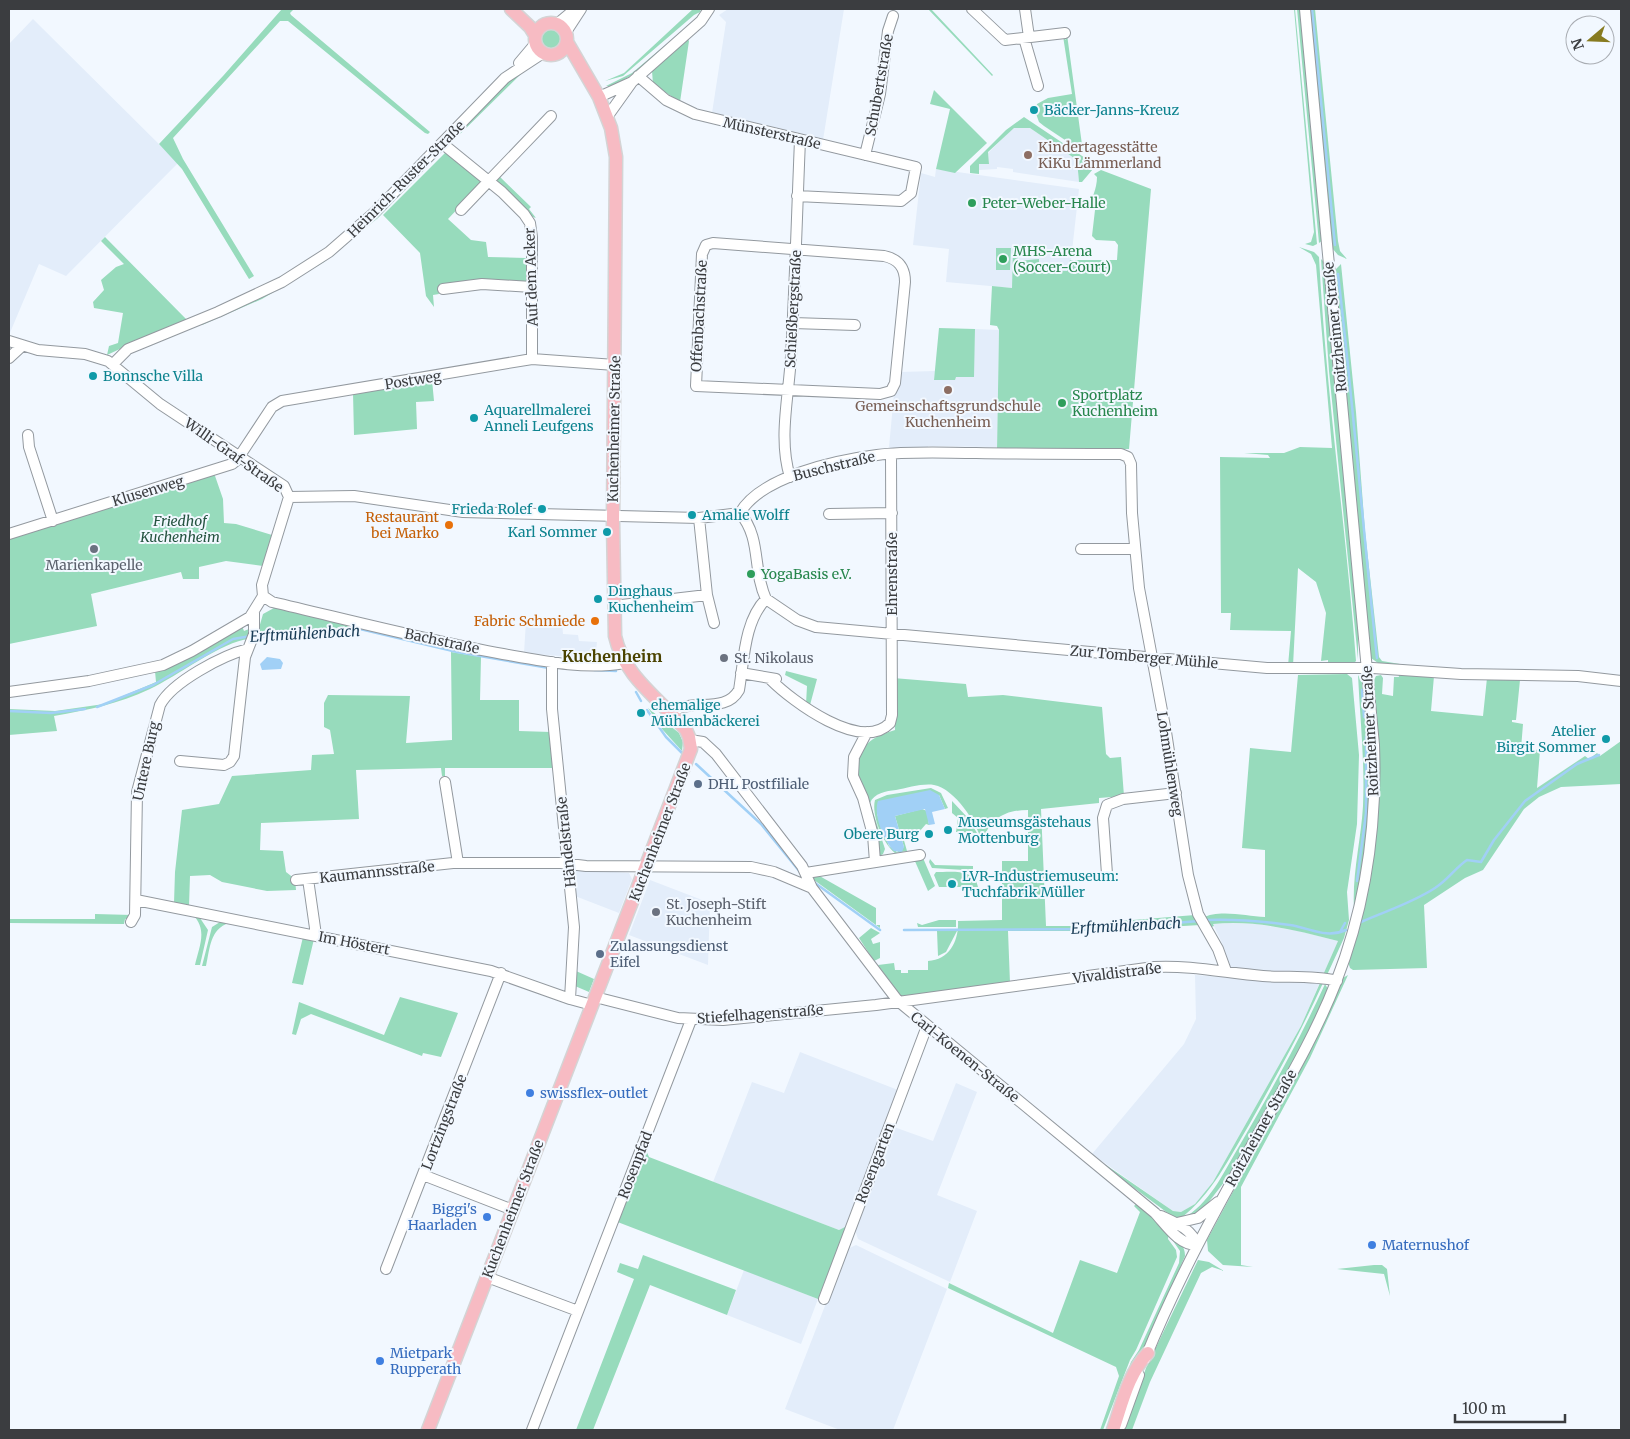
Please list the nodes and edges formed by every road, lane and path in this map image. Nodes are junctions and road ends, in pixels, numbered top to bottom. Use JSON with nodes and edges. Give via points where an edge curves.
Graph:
{"nodes":[{"id":1,"x":511,"y":9,"type":"edge"},
{"id":2,"x":516,"y":9,"type":"edge"},
{"id":3,"x":575,"y":9,"type":"edge"},
{"id":4,"x":581,"y":9,"type":"edge"},
{"id":5,"x":709,"y":9,"type":"edge"},
{"id":6,"x":972,"y":9,"type":"edge"},
{"id":7,"x":1025,"y":9,"type":"edge"},
{"id":8,"x":1305,"y":9,"type":"edge"},
{"id":9,"x":893,"y":16,"type":"dead end"},
{"id":10,"x":559,"y":30,"type":"junction"},
{"id":11,"x":1065,"y":33,"type":"dead end"},
{"id":12,"x":1027,"y":37,"type":"junction"},
{"id":13,"x":538,"y":44,"type":"junction"},
{"id":14,"x":557,"y":54,"type":"junction"},
{"id":15,"x":588,"y":78,"type":"junction"},
{"id":16,"x":635,"y":79,"type":"junction"},
{"id":17,"x":1038,"y":86,"type":"dead end"},
{"id":18,"x":599,"y":97,"type":"junction"},
{"id":19,"x":551,"y":116,"type":"dead end"},
{"id":20,"x":607,"y":117,"type":"junction"},
{"id":21,"x":800,"y":140,"type":"junction"},
{"id":22,"x":443,"y":144,"type":"junction"},
{"id":23,"x":866,"y":155,"type":"junction"},
{"id":24,"x":489,"y":181,"type":"junction"},
{"id":25,"x":798,"y":196,"type":"junction"},
{"id":26,"x":461,"y":210,"type":"dead end"},
{"id":27,"x":796,"y":249,"type":"junction"},
{"id":28,"x":532,"y":287,"type":"junction"},
{"id":29,"x":444,"y":289,"type":"dead end"},
{"id":30,"x":792,"y":323,"type":"junction"},
{"id":31,"x":855,"y":325,"type":"dead end"},
{"id":32,"x":9,"y":341,"type":"edge"},
{"id":33,"x":22,"y":346,"type":"junction"},
{"id":34,"x":9,"y":358,"type":"edge"},
{"id":35,"x":532,"y":360,"type":"junction"},
{"id":36,"x":113,"y":364,"type":"junction"},
{"id":37,"x":615,"y":366,"type":"junction"},
{"id":38,"x":788,"y":390,"type":"junction"},
{"id":39,"x":28,"y":435,"type":"dead end"},
{"id":40,"x":891,"y":454,"type":"junction"},
{"id":41,"x":240,"y":456,"type":"junction"},
{"id":42,"x":1128,"y":457,"type":"joint"},
{"id":43,"x":790,"y":477,"type":"junction"},
{"id":44,"x":289,"y":497,"type":"junction"},
{"id":45,"x":740,"y":513,"type":"junction"},
{"id":46,"x":892,"y":513,"type":"junction"},
{"id":47,"x":613,"y":514,"type":"junction"},
{"id":48,"x":829,"y":514,"type":"dead end"},
{"id":49,"x":699,"y":518,"type":"junction"},
{"id":50,"x":53,"y":521,"type":"junction"},
{"id":51,"x":9,"y":534,"type":"edge"},
{"id":52,"x":1082,"y":549,"type":"dead end"},
{"id":53,"x":1135,"y":549,"type":"junction"},
{"id":54,"x":707,"y":595,"type":"junction"},
{"id":55,"x":263,"y":596,"type":"junction"},
{"id":56,"x":766,"y":599,"type":"junction"},
{"id":57,"x":613,"y":606,"type":"junction"},
{"id":58,"x":254,"y":613,"type":"junction"},
{"id":59,"x":714,"y":623,"type":"dead end"},
{"id":60,"x":891,"y":634,"type":"junction"},
{"id":61,"x":248,"y":649,"type":"junction"},
{"id":62,"x":1152,"y":658,"type":"junction"},
{"id":63,"x":624,"y":663,"type":"junction"},
{"id":64,"x":552,"y":666,"type":"junction"},
{"id":65,"x":1367,"y":668,"type":"junction"},
{"id":66,"x":741,"y":673,"type":"junction"},
{"id":67,"x":1621,"y":681,"type":"edge"},
{"id":68,"x":9,"y":692,"type":"edge"},
{"id":69,"x":670,"y":713,"type":"junction"},
{"id":70,"x":867,"y":732,"type":"junction"},
{"id":71,"x":690,"y":740,"type":"junction"},
{"id":72,"x":180,"y":761,"type":"dead end"},
{"id":73,"x":445,"y":782,"type":"dead end"},
{"id":74,"x":1176,"y":793,"type":"junction"},
{"id":75,"x":920,"y":855,"type":"dead end"},
{"id":76,"x":874,"y":862,"type":"junction"},
{"id":77,"x":458,"y":863,"type":"junction"},
{"id":78,"x":569,"y":864,"type":"junction"},
{"id":79,"x":646,"y":867,"type":"junction"},
{"id":80,"x":806,"y":873,"type":"junction"},
{"id":81,"x":1107,"y":874,"type":"dead end"},
{"id":82,"x":308,"y":879,"type":"junction"},
{"id":83,"x":296,"y":880,"type":"dead end"},
{"id":84,"x":811,"y":886,"type":"junction"},
{"id":85,"x":136,"y":900,"type":"junction"},
{"id":86,"x":130,"y":922,"type":"dead end"},
{"id":87,"x":316,"y":935,"type":"junction"},
{"id":88,"x":1226,"y":971,"type":"junction"},
{"id":89,"x":501,"y":973,"type":"junction"},
{"id":90,"x":1337,"y":981,"type":"junction"},
{"id":91,"x":570,"y":999,"type":"junction"},
{"id":92,"x":593,"y":1001,"type":"junction"},
{"id":93,"x":898,"y":1001,"type":"junction"},
{"id":94,"x":692,"y":1020,"type":"junction"},
{"id":95,"x":927,"y":1026,"type":"junction"},
{"id":96,"x":423,"y":1175,"type":"junction"},
{"id":97,"x":1222,"y":1198,"type":"junction"},
{"id":98,"x":513,"y":1210,"type":"junction"},
{"id":99,"x":1155,"y":1213,"type":"junction"},
{"id":100,"x":1177,"y":1223,"type":"junction"},
{"id":101,"x":1197,"y":1245,"type":"junction"},
{"id":102,"x":386,"y":1270,"type":"dead end"},
{"id":103,"x":487,"y":1277,"type":"junction"},
{"id":104,"x":824,"y":1299,"type":"dead end"},
{"id":105,"x":578,"y":1312,"type":"junction"},
{"id":106,"x":1148,"y":1353,"type":"junction"},
{"id":107,"x":428,"y":1430,"type":"edge"},
{"id":108,"x":532,"y":1430,"type":"edge"},
{"id":109,"x":1113,"y":1430,"type":"edge"},
{"id":110,"x":1119,"y":1430,"type":"edge"}],
"edges":[{"from":1,"to":13,"type":"main road","via":[[530,27]]},
{"from":2,"to":10,"type":"main road"},
{"from":3,"to":10,"type":"street"},
{"from":4,"to":10,"type":"street"},
{"from":5,"to":16,"type":"street","via":[[701,21]]},
{"from":6,"to":12,"type":"street","via":[[1002,40]]},
{"from":7,"to":12,"type":"street"},
{"from":8,"to":65,"type":"street","name":"Roitzheimer Straße"},
{"from":9,"to":23,"type":"street","name":"Schubertstraße"},
{"from":10,"to":13,"type":"main road","via":[[539,27]]},
{"from":10,"to":14,"type":"main road","via":[[563,50]]},
{"from":10,"to":15,"type":"main road","name":"Kuchenheimer Straße"},
{"from":11,"to":12,"type":"street"},
{"from":12,"to":17,"type":"street"},
{"from":13,"to":14,"type":"main road"},
{"from":13,"to":22,"type":"street","name":"Heinrich-Ruster-Straße"},
{"from":14,"to":15,"type":"main road","name":"Kuchenheimer Straße"},
{"from":15,"to":18,"type":"main road","name":"Kuchenheimer Straße"},
{"from":16,"to":18,"type":"street"},
{"from":16,"to":20,"type":"street"},
{"from":16,"to":21,"type":"street","name":"Münsterstraße","via":[[682,109]]},
{"from":18,"to":20,"type":"main road","name":"Kuchenheimer Straße"},
{"from":19,"to":24,"type":"street"},
{"from":20,"to":37,"type":"main road","name":"Kuchenheimer Straße","via":[[617,169]]},
{"from":21,"to":23,"type":"street","name":"Münsterstraße"},
{"from":21,"to":25,"type":"street","name":"Schießbergstraße"},
{"from":22,"to":24,"type":"street","name":"Auf dem Acker"},
{"from":22,"to":36,"type":"street","name":"Heinrich-Ruster-Straße","via":[[366,221],[314,262],[253,296],[128,349]]},
{"from":23,"to":25,"type":"street","name":"Münsterstraße","via":[[916,168],[912,192],[901,201]]},
{"from":24,"to":26,"type":"street"},
{"from":24,"to":28,"type":"street","name":"Auf dem Acker","via":[[529,220]]},
{"from":25,"to":27,"type":"street","name":"Schießbergstraße"},
{"from":27,"to":30,"type":"street","name":"Schießbergstraße"},
{"from":27,"to":38,"type":"street","name":"Offenbachstraße","via":[[713,244],[706,245],[701,259],[696,386]]},
{"from":27,"to":38,"type":"street","via":[[892,258],[902,266],[905,282],[895,383],[891,391],[883,394]]},
{"from":28,"to":29,"type":"street","via":[[482,284]]},
{"from":28,"to":35,"type":"street","name":"Auf dem Acker"},
{"from":30,"to":31,"type":"street"},
{"from":30,"to":38,"type":"street","name":"Schießbergstraße"},
{"from":32,"to":33,"type":"street","name":"Willi-Graf-Straße"},
{"from":33,"to":34,"type":"street"},
{"from":33,"to":36,"type":"street","name":"Willi-Graf-Straße","via":[[47,352],[91,355]]},
{"from":35,"to":37,"type":"street","name":"Postweg"},
{"from":35,"to":41,"type":"street","name":"Postweg","via":[[282,401],[272,407]]},
{"from":36,"to":41,"type":"street","name":"Willi-Graf-Straße","via":[[160,404]]},
{"from":37,"to":47,"type":"main road","name":"Kuchenheimer Straße"},
{"from":38,"to":43,"type":"street","name":"Schießbergstraße","via":[[784,450]]},
{"from":39,"to":50,"type":"street"},
{"from":40,"to":42,"type":"street","name":"Buschstraße","via":[[965,452],[1121,454]]},
{"from":40,"to":43,"type":"street","name":"Buschstraße","via":[[842,462]]},
{"from":40,"to":46,"type":"street","name":"Ehrenstraße"},
{"from":41,"to":44,"type":"street","name":"Willi-Graf-Straße","via":[[282,484]]},
{"from":41,"to":50,"type":"street","name":"Klusenweg","via":[[232,464]]},
{"from":42,"to":53,"type":"street","name":"Lohmühlenweg","via":[[1132,464]]},
{"from":43,"to":45,"type":"street","name":"Buschstraße","via":[[759,493]]},
{"from":44,"to":47,"type":"street","name":"Willi-Graf-Straße","via":[[354,496],[463,512]]},
{"from":44,"to":55,"type":"street","via":[[264,579]]},
{"from":45,"to":49,"type":"street"},
{"from":45,"to":56,"type":"street","via":[[750,525],[754,537],[757,568]]},
{"from":46,"to":48,"type":"street","name":"Ehrenstraße"},
{"from":46,"to":60,"type":"street","name":"Ehrenstraße"},
{"from":47,"to":49,"type":"street"},
{"from":47,"to":57,"type":"main road","name":"Kuchenheimer Straße"},
{"from":49,"to":54,"type":"street"},
{"from":50,"to":51,"type":"street","name":"Klusenweg"},
{"from":52,"to":53,"type":"street"},
{"from":53,"to":62,"type":"street","name":"Lohmühlenweg"},
{"from":54,"to":57,"type":"street"},
{"from":54,"to":59,"type":"street"},
{"from":55,"to":58,"type":"street"},
{"from":55,"to":64,"type":"street","name":"Bachstraße","via":[[272,602]]},
{"from":56,"to":60,"type":"street","name":"Zur Tomberger Mühle","via":[[797,620],[816,627]]},
{"from":56,"to":66,"type":"street","via":[[760,605],[748,638]]},
{"from":57,"to":63,"type":"main road","name":"Kuchenheimer Straße","via":[[615,636]]},
{"from":58,"to":61,"type":"street","via":[[253,637]]},
{"from":58,"to":68,"type":"street","via":[[192,652],[153,668]]},
{"from":60,"to":62,"type":"street","name":"Zur Tomberger Mühle"},
{"from":60,"to":70,"type":"street","via":[[891,720],[884,728]]},
{"from":61,"to":72,"type":"street","via":[[234,756],[224,765]]},
{"from":61,"to":85,"type":"street","name":"Untere Burg","via":[[178,683],[160,705],[137,792]]},
{"from":62,"to":65,"type":"street","name":"Zur Tomberger Mühle","via":[[1280,669]]},
{"from":62,"to":74,"type":"street","name":"Lohmühlenweg"},
{"from":63,"to":64,"type":"street","name":"Bachstraße"},
{"from":63,"to":69,"type":"main road","name":"Kuchenheimer Straße"},
{"from":64,"to":78,"type":"street","name":"Händelstraße","via":[[552,709]]},
{"from":65,"to":67,"type":"street","name":"Zur Tomberger Mühle","via":[[1578,676]]},
{"from":65,"to":90,"type":"street","name":"Roitzheimer Straße","via":[[1375,796],[1370,856],[1353,933]]},
{"from":66,"to":69,"type":"street","via":[[739,690],[729,701],[686,705]]},
{"from":66,"to":70,"type":"street","via":[[773,680],[784,693],[829,722]]},
{"from":69,"to":71,"type":"main road","name":"Kuchenheimer Straße","via":[[686,730]]},
{"from":70,"to":76,"type":"street","via":[[854,757],[853,776],[873,835]]},
{"from":71,"to":79,"type":"main road","name":"Kuchenheimer Straße","via":[[688,760]]},
{"from":71,"to":80,"type":"street","name":"Carl-Koenen-Straße","via":[[704,742],[716,754]]},
{"from":73,"to":77,"type":"street"},
{"from":74,"to":81,"type":"street","via":[[1123,799],[1107,805],[1103,818]]},
{"from":74,"to":88,"type":"street","name":"Lohmühlenweg","via":[[1187,869],[1201,921],[1218,949]]},
{"from":75,"to":76,"type":"street"},
{"from":76,"to":80,"type":"street"},
{"from":77,"to":78,"type":"street","name":"Kaumannsstraße"},
{"from":77,"to":82,"type":"street","name":"Kaumannsstraße"},
{"from":78,"to":79,"type":"street","name":"Kaumannsstraße"},
{"from":78,"to":91,"type":"street","name":"Händelstraße","via":[[574,927]]},
{"from":79,"to":84,"type":"street","name":"Kaumannsstraße","via":[[751,867]]},
{"from":79,"to":92,"type":"main road","name":"Kuchenheimer Straße"},
{"from":80,"to":84,"type":"street","name":"Carl-Koenen-Straße"},
{"from":82,"to":83,"type":"street","name":"Kaumannsstraße"},
{"from":82,"to":87,"type":"street"},
{"from":84,"to":93,"type":"street","name":"Carl-Koenen-Straße"},
{"from":85,"to":86,"type":"street","name":"Untere Burg","via":[[136,916]]},
{"from":85,"to":87,"type":"street","name":"Im Höstert"},
{"from":87,"to":89,"type":"street","name":"Im Höstert"},
{"from":88,"to":90,"type":"street","name":"Vivaldistraße"},
{"from":88,"to":93,"type":"street","name":"Vivaldistraße","via":[[1154,967]]},
{"from":89,"to":91,"type":"street","name":"Im Höstert"},
{"from":89,"to":96,"type":"street","name":"Lortzingstraße"},
{"from":90,"to":97,"type":"street","name":"Roitzheimer Straße","via":[[1306,1046]]},
{"from":91,"to":92,"type":"street"},
{"from":92,"to":94,"type":"street","name":"Stiefelhagenstraße"},
{"from":92,"to":98,"type":"main road","name":"Kuchenheimer Straße"},
{"from":93,"to":94,"type":"street","name":"Stiefelhagenstraße","via":[[731,1019]]},
{"from":93,"to":95,"type":"street","name":"Carl-Koenen-Straße"},
{"from":94,"to":105,"type":"street","name":"Rosenpfad"},
{"from":95,"to":99,"type":"street","name":"Carl-Koenen-Straße"},
{"from":95,"to":104,"type":"street","name":"Rosengarten"},
{"from":96,"to":98,"type":"street"},
{"from":96,"to":102,"type":"street","name":"Lortzingstraße"},
{"from":97,"to":100,"type":"street","via":[[1198,1218]]},
{"from":97,"to":101,"type":"street","name":"Roitzheimer Straße"},
{"from":98,"to":103,"type":"main road","name":"Kuchenheimer Straße"},
{"from":99,"to":100,"type":"street","name":"Carl-Koenen-Straße"},
{"from":99,"to":101,"type":"street","name":"Carl-Koenen-Straße","via":[[1181,1240],[1188,1245]]},
{"from":100,"to":101,"type":"street","name":"Carl-Koenen-Straße","via":[[1194,1237]]},
{"from":101,"to":106,"type":"street","name":"Roitzheimer Straße"},
{"from":103,"to":105,"type":"street"},
{"from":103,"to":107,"type":"main road","name":"Kuchenheimer Straße"},
{"from":105,"to":108,"type":"street","name":"Rosenpfad"},
{"from":106,"to":109,"type":"main road","via":[[1138,1363]]},
{"from":106,"to":110,"type":"street","name":"Roitzheimer Straße"}]}
